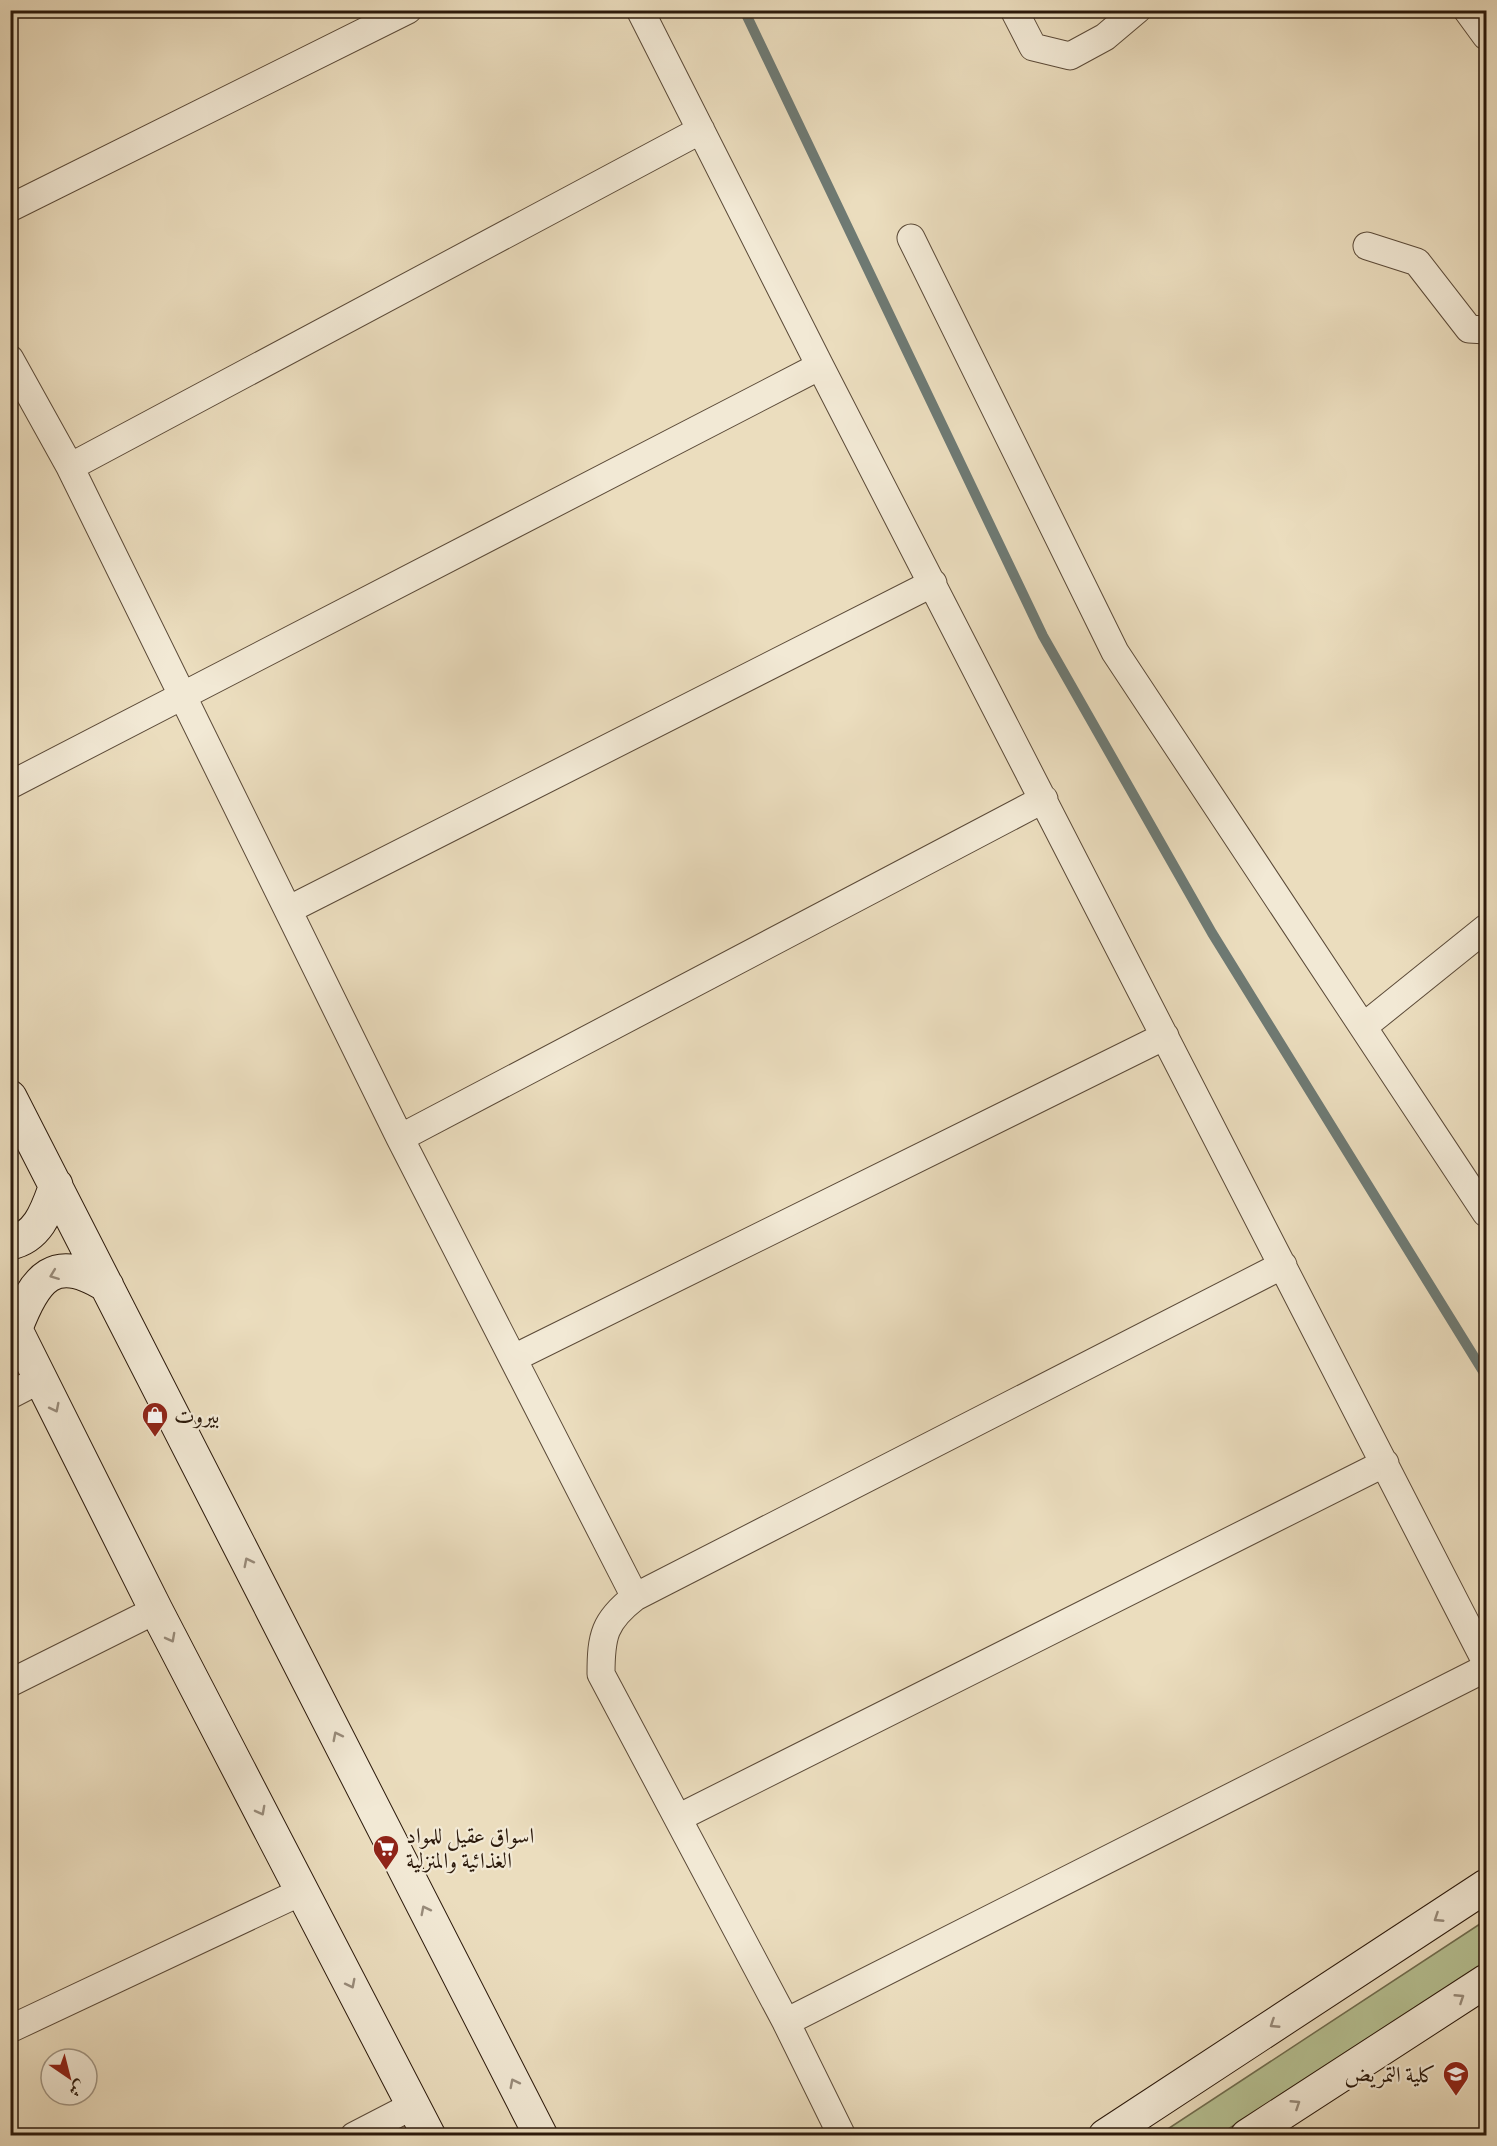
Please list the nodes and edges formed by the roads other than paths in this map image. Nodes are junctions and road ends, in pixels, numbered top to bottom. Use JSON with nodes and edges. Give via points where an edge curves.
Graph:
{"nodes":[{"id":1,"x":408,"y":10,"type":"edge"},
{"id":2,"x":640,"y":10,"type":"edge"},
{"id":3,"x":1014,"y":10,"type":"edge"},
{"id":4,"x":1137,"y":10,"type":"edge"},
{"id":5,"x":1467,"y":10,"type":"edge"},
{"id":6,"x":1486,"y":36,"type":"edge"},
{"id":7,"x":701,"y":130,"type":"junction"},
{"id":8,"x":10,"y":208,"type":"edge"},
{"id":9,"x":911,"y":238,"type":"dead end"},
{"id":10,"x":1367,"y":246,"type":"dead end"},
{"id":11,"x":1486,"y":330,"type":"edge"},
{"id":12,"x":10,"y":359,"type":"edge"},
{"id":13,"x":820,"y":366,"type":"junction"},
{"id":14,"x":70,"y":467,"type":"junction"},
{"id":15,"x":933,"y":583,"type":"junction"},
{"id":16,"x":184,"y":695,"type":"junction"},
{"id":17,"x":10,"y":785,"type":"edge"},
{"id":18,"x":1044,"y":799,"type":"junction"},
{"id":19,"x":288,"y":910,"type":"junction"},
{"id":20,"x":1486,"y":928,"type":"edge"},
{"id":21,"x":1364,"y":1027,"type":"junction"},
{"id":22,"x":1165,"y":1036,"type":"junction"},
{"id":23,"x":10,"y":1097,"type":"edge"},
{"id":24,"x":400,"y":1138,"type":"junction"},
{"id":25,"x":56,"y":1185,"type":"junction"},
{"id":26,"x":1482,"y":1196,"type":"edge"},
{"id":27,"x":10,"y":1243,"type":"edge"},
{"id":28,"x":1283,"y":1265,"type":"junction"},
{"id":29,"x":107,"y":1286,"type":"junction"},
{"id":30,"x":13,"y":1323,"type":"edge"},
{"id":31,"x":514,"y":1358,"type":"junction"},
{"id":32,"x":41,"y":1379,"type":"junction"},
{"id":33,"x":10,"y":1395,"type":"edge"},
{"id":34,"x":1385,"y":1463,"type":"junction"},
{"id":35,"x":634,"y":1597,"type":"junction"},
{"id":36,"x":156,"y":1610,"type":"junction"},
{"id":37,"x":1486,"y":1662,"type":"edge"},
{"id":38,"x":1486,"y":1668,"type":"edge"},
{"id":39,"x":10,"y":1683,"type":"edge"},
{"id":40,"x":678,"y":1818,"type":"junction"},
{"id":41,"x":1486,"y":1886,"type":"edge"},
{"id":42,"x":303,"y":1891,"type":"junction"},
{"id":43,"x":1486,"y":1981,"type":"edge"},
{"id":44,"x":786,"y":2022,"type":"junction"},
{"id":45,"x":10,"y":2029,"type":"edge"},
{"id":46,"x":414,"y":2105,"type":"junction"},
{"id":47,"x":354,"y":2136,"type":"edge"},
{"id":48,"x":429,"y":2136,"type":"edge"},
{"id":49,"x":541,"y":2136,"type":"edge"},
{"id":50,"x":842,"y":2136,"type":"edge"},
{"id":51,"x":1105,"y":2136,"type":"edge"},
{"id":52,"x":1247,"y":2136,"type":"edge"}],
"edges":[{"from":1,"to":8,"type":"street"},
{"from":2,"to":7,"type":"street"},
{"from":3,"to":4,"type":"street","via":[[1033,47],[1070,56],[1105,37]]},
{"from":5,"to":6,"type":"street"},
{"from":7,"to":13,"type":"street"},
{"from":7,"to":14,"type":"street"},
{"from":9,"to":21,"type":"street","via":[[1115,652]]},
{"from":10,"to":11,"type":"street","via":[[1418,262],[1469,329]]},
{"from":12,"to":14,"type":"street"},
{"from":13,"to":15,"type":"street"},
{"from":13,"to":16,"type":"street"},
{"from":14,"to":16,"type":"street"},
{"from":15,"to":18,"type":"street"},
{"from":15,"to":19,"type":"street"},
{"from":16,"to":17,"type":"street"},
{"from":16,"to":19,"type":"street"},
{"from":18,"to":22,"type":"street"},
{"from":18,"to":24,"type":"street"},
{"from":19,"to":24,"type":"street"},
{"from":20,"to":21,"type":"street"},
{"from":21,"to":26,"type":"street"},
{"from":22,"to":28,"type":"street"},
{"from":22,"to":31,"type":"street"},
{"from":23,"to":25,"type":"main road"},
{"from":24,"to":31,"type":"street"},
{"from":25,"to":27,"type":"main road","via":[[42,1221],[25,1238]]},
{"from":25,"to":29,"type":"main road"},
{"from":28,"to":34,"type":"street"},
{"from":28,"to":35,"type":"street"},
{"from":29,"to":30,"type":"main road","one_way":true,"via":[[87,1273],[72,1270],[47,1276],[30,1293]]},
{"from":49,"to":29,"type":"main road","one_way":true},
{"from":30,"to":32,"type":"main road"},
{"from":31,"to":35,"type":"street"},
{"from":32,"to":33,"type":"street"},
{"from":32,"to":36,"type":"main road","one_way":true},
{"from":34,"to":37,"type":"street"},
{"from":34,"to":40,"type":"street"},
{"from":35,"to":40,"type":"street","via":[[614,1613],[601,1643],[601,1674]]},
{"from":36,"to":39,"type":"street"},
{"from":36,"to":42,"type":"main road","one_way":true},
{"from":38,"to":44,"type":"street"},
{"from":40,"to":44,"type":"street"},
{"from":41,"to":51,"type":"main road","one_way":true},
{"from":42,"to":45,"type":"street"},
{"from":42,"to":46,"type":"main road","one_way":true},
{"from":52,"to":43,"type":"main road","one_way":true},
{"from":44,"to":50,"type":"street"},
{"from":46,"to":47,"type":"street"},
{"from":46,"to":48,"type":"main road"}]}
